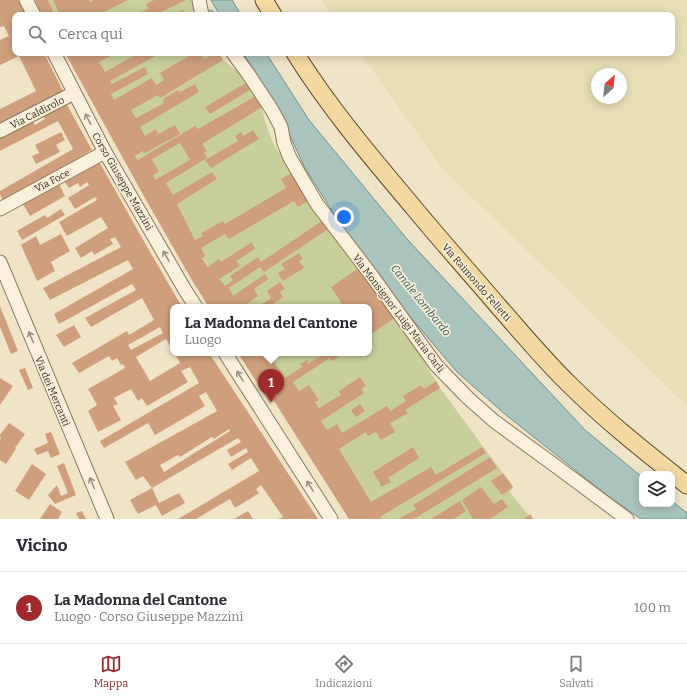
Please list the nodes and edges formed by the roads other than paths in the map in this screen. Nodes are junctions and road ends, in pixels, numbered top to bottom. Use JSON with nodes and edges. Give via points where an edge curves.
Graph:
{"nodes":[{"id":1,"x":26,"y":0,"type":"edge"},
{"id":2,"x":199,"y":0,"type":"edge"},
{"id":3,"x":264,"y":0,"type":"edge"},
{"id":4,"x":32,"y":12,"type":"edge"},
{"id":5,"x":201,"y":12,"type":"edge"},
{"id":6,"x":271,"y":12,"type":"edge"},
{"id":7,"x":56,"y":56,"type":"edge"},
{"id":8,"x":235,"y":56,"type":"edge"},
{"id":9,"x":297,"y":56,"type":"edge"},
{"id":10,"x":74,"y":93,"type":"junction"},
{"id":11,"x":0,"y":131,"type":"edge"},
{"id":12,"x":105,"y":152,"type":"junction"},
{"id":13,"x":0,"y":209,"type":"edge"},
{"id":14,"x":0,"y":262,"type":"edge"},
{"id":15,"x":194,"y":304,"type":"edge"},
{"id":16,"x":227,"y":356,"type":"edge"},
{"id":17,"x":687,"y":485,"type":"edge"},
{"id":18,"x":107,"y":519,"type":"edge"},
{"id":19,"x":331,"y":519,"type":"edge"},
{"id":20,"x":627,"y":519,"type":"edge"}],
"edges":[{"from":1,"to":4,"type":"street"},
{"from":2,"to":5,"type":"street"},
{"from":3,"to":6,"type":"main road"},
{"from":7,"to":10,"type":"street","name":"Corso Giuseppe Mazzini"},
{"from":8,"to":20,"type":"street","name":"Via Monsignor Luigi Maria Carli","via":[[272,110],[281,127],[290,158],[317,204],[436,366],[494,421]]},
{"from":9,"to":17,"type":"main road","name":"Via Raimondo Felletti","via":[[342,120],[446,246],[537,350],[587,402]]},
{"from":10,"to":11,"type":"street","name":"Via Caldirolo"},
{"from":12,"to":10,"type":"street","name":"Corso Giuseppe Mazzini","one_way":true},
{"from":12,"to":13,"type":"street","name":"Via Foce"},
{"from":15,"to":12,"type":"street","name":"Corso Giuseppe Mazzini","one_way":true},
{"from":18,"to":14,"type":"street","name":"Via dei Mercanti","one_way":true},
{"from":19,"to":16,"type":"street","one_way":true}]}
